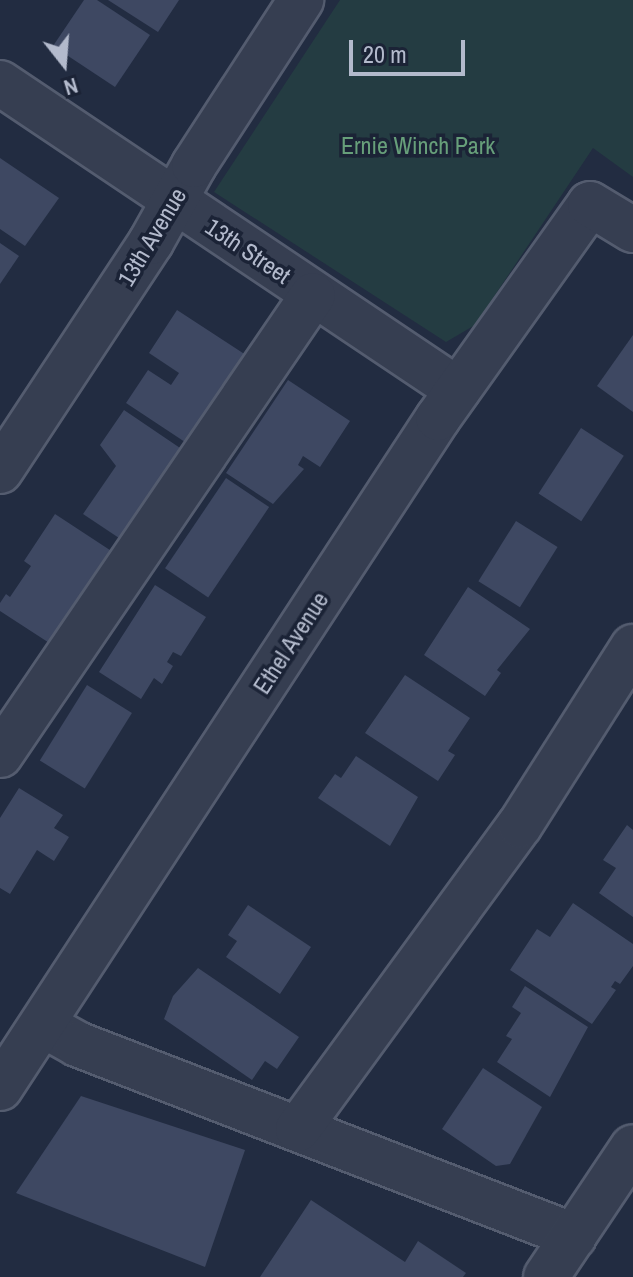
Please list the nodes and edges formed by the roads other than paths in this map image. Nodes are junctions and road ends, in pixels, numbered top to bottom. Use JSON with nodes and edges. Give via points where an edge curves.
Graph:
{"nodes":[{"id":1,"x":301,"y":0,"type":"edge"},
{"id":2,"x":0,"y":83,"type":"edge"},
{"id":3,"x":176,"y":203,"type":"junction"},
{"id":4,"x":633,"y":230,"type":"edge"},
{"id":5,"x":313,"y":295,"type":"junction"},
{"id":6,"x":458,"y":390,"type":"junction"},
{"id":7,"x":0,"y":471,"type":"edge"},
{"id":8,"x":633,"y":647,"type":"edge"},
{"id":9,"x":0,"y":755,"type":"edge"},
{"id":10,"x":43,"y":1025,"type":"junction"},
{"id":11,"x":0,"y":1088,"type":"edge"},
{"id":12,"x":298,"y":1129,"type":"junction"},
{"id":13,"x":633,"y":1147,"type":"edge"},
{"id":14,"x":574,"y":1236,"type":"junction"},
{"id":15,"x":546,"y":1277,"type":"edge"}],
"edges":[{"from":1,"to":3,"type":"street","name":"13th Avenue","via":[[197,160]]},
{"from":2,"to":3,"type":"street","name":"13th Street"},
{"from":3,"to":5,"type":"street","name":"13th Street"},
{"from":3,"to":7,"type":"street","name":"13th Avenue"},
{"from":4,"to":6,"type":"street","name":"Ethel Avenue","via":[[590,204]]},
{"from":5,"to":6,"type":"street","name":"13th Street"},
{"from":5,"to":9,"type":"street"},
{"from":6,"to":10,"type":"street","name":"Ethel Avenue"},
{"from":8,"to":12,"type":"street","via":[[520,825]]},
{"from":10,"to":11,"type":"street","name":"Ethel Avenue"},
{"from":10,"to":12,"type":"street","via":[[77,1044]]},
{"from":12,"to":14,"type":"street"},
{"from":13,"to":14,"type":"street"},
{"from":14,"to":15,"type":"street"}]}
